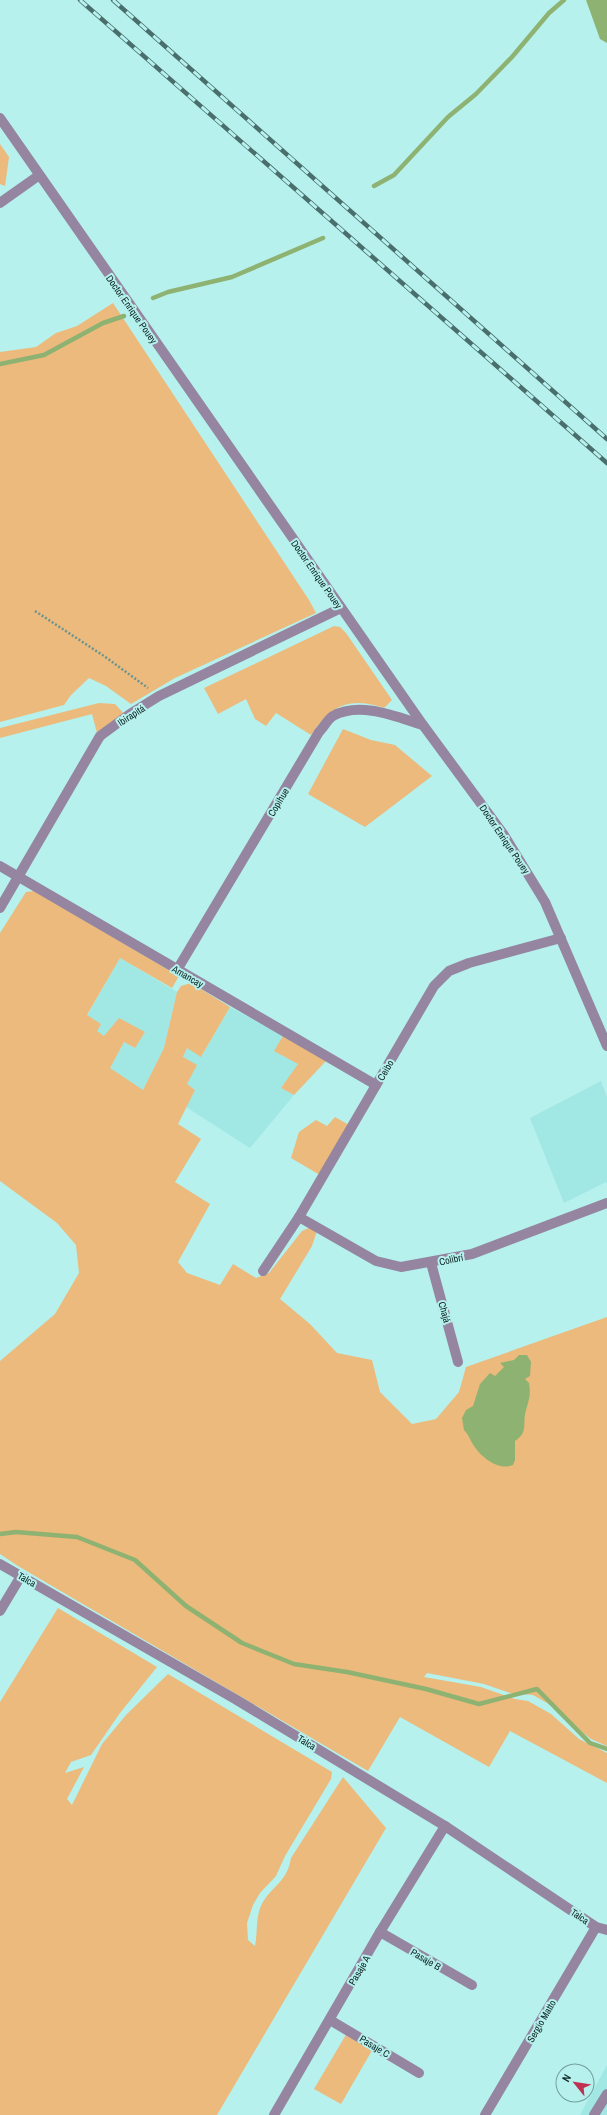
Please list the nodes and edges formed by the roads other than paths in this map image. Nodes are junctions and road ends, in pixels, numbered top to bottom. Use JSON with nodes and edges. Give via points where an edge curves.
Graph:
{"nodes":[{"id":1,"x":0,"y":118,"type":"edge"},
{"id":2,"x":38,"y":176,"type":"junction"},
{"id":3,"x":0,"y":203,"type":"edge"},
{"id":4,"x":341,"y":608,"type":"junction"},
{"id":5,"x":423,"y":726,"type":"junction"},
{"id":6,"x":0,"y":866,"type":"edge"},
{"id":7,"x":18,"y":878,"type":"junction"},
{"id":8,"x":0,"y":908,"type":"edge"},
{"id":9,"x":561,"y":938,"type":"junction"},
{"id":10,"x":178,"y":970,"type":"junction"},
{"id":11,"x":607,"y":1046,"type":"edge"},
{"id":12,"x":376,"y":1084,"type":"junction"},
{"id":13,"x":607,"y":1203,"type":"edge"},
{"id":14,"x":299,"y":1217,"type":"junction"},
{"id":15,"x":431,"y":1263,"type":"junction"},
{"id":16,"x":263,"y":1271,"type":"dead end"},
{"id":17,"x":458,"y":1362,"type":"dead end"},
{"id":18,"x":0,"y":1564,"type":"edge"},
{"id":19,"x":21,"y":1576,"type":"junction"},
{"id":20,"x":0,"y":1611,"type":"edge"},
{"id":21,"x":445,"y":1826,"type":"junction"},
{"id":22,"x":596,"y":1927,"type":"junction"},
{"id":23,"x":607,"y":1930,"type":"edge"},
{"id":24,"x":380,"y":1932,"type":"junction"},
{"id":25,"x":472,"y":1985,"type":"dead end"},
{"id":26,"x":330,"y":2020,"type":"junction"},
{"id":27,"x":419,"y":2073,"type":"dead end"},
{"id":28,"x":607,"y":2094,"type":"edge"},
{"id":29,"x":274,"y":2115,"type":"edge"},
{"id":30,"x":485,"y":2115,"type":"edge"},
{"id":31,"x":594,"y":2115,"type":"edge"}],
"edges":[{"from":1,"to":2,"type":"street","name":"Doctor Enrique Pouey"},
{"from":2,"to":3,"type":"street"},
{"from":2,"to":4,"type":"street","name":"Doctor Enrique Pouey"},
{"from":4,"to":5,"type":"street","name":"Doctor Enrique Pouey"},
{"from":4,"to":7,"type":"street","name":"Ibirapitá","via":[[160,696],[100,736]]},
{"from":5,"to":9,"type":"street","name":"Doctor Enrique Pouey","via":[[508,842],[545,902]]},
{"from":5,"to":10,"type":"street","name":"Copihue","via":[[379,712],[352,710],[332,716],[319,732]]},
{"from":6,"to":7,"type":"street","name":"Amancay"},
{"from":7,"to":8,"type":"street","name":"Ibirapitá"},
{"from":7,"to":10,"type":"street","name":"Amancay"},
{"from":9,"to":11,"type":"street","name":"Doctor Enrique Pouey"},
{"from":9,"to":12,"type":"street","name":"Ceibo","via":[[469,963],[449,971],[434,986]]},
{"from":10,"to":12,"type":"street","name":"Amancay"},
{"from":12,"to":14,"type":"street","name":"Ceibo"},
{"from":13,"to":15,"type":"street","name":"Colibrí","via":[[472,1254]]},
{"from":14,"to":15,"type":"street","name":"Colibrí","via":[[376,1261],[401,1267]]},
{"from":14,"to":16,"type":"street","name":"Ceibo"},
{"from":15,"to":17,"type":"street","name":"Chajá"},
{"from":18,"to":19,"type":"street","name":"Talca"},
{"from":19,"to":20,"type":"street"},
{"from":19,"to":21,"type":"street","name":"Talca","via":[[235,1699]]},
{"from":21,"to":22,"type":"street","name":"Talca"},
{"from":21,"to":24,"type":"street","name":"Pasaje A"},
{"from":22,"to":23,"type":"street","name":"Talca"},
{"from":22,"to":30,"type":"street","name":"Sergio Matto"},
{"from":24,"to":25,"type":"street","name":"Pasaje B"},
{"from":24,"to":26,"type":"street","name":"Pasaje A"},
{"from":26,"to":27,"type":"street","name":"Pasaje C"},
{"from":26,"to":29,"type":"street","name":"Pasaje A"},
{"from":28,"to":31,"type":"street"}]}
